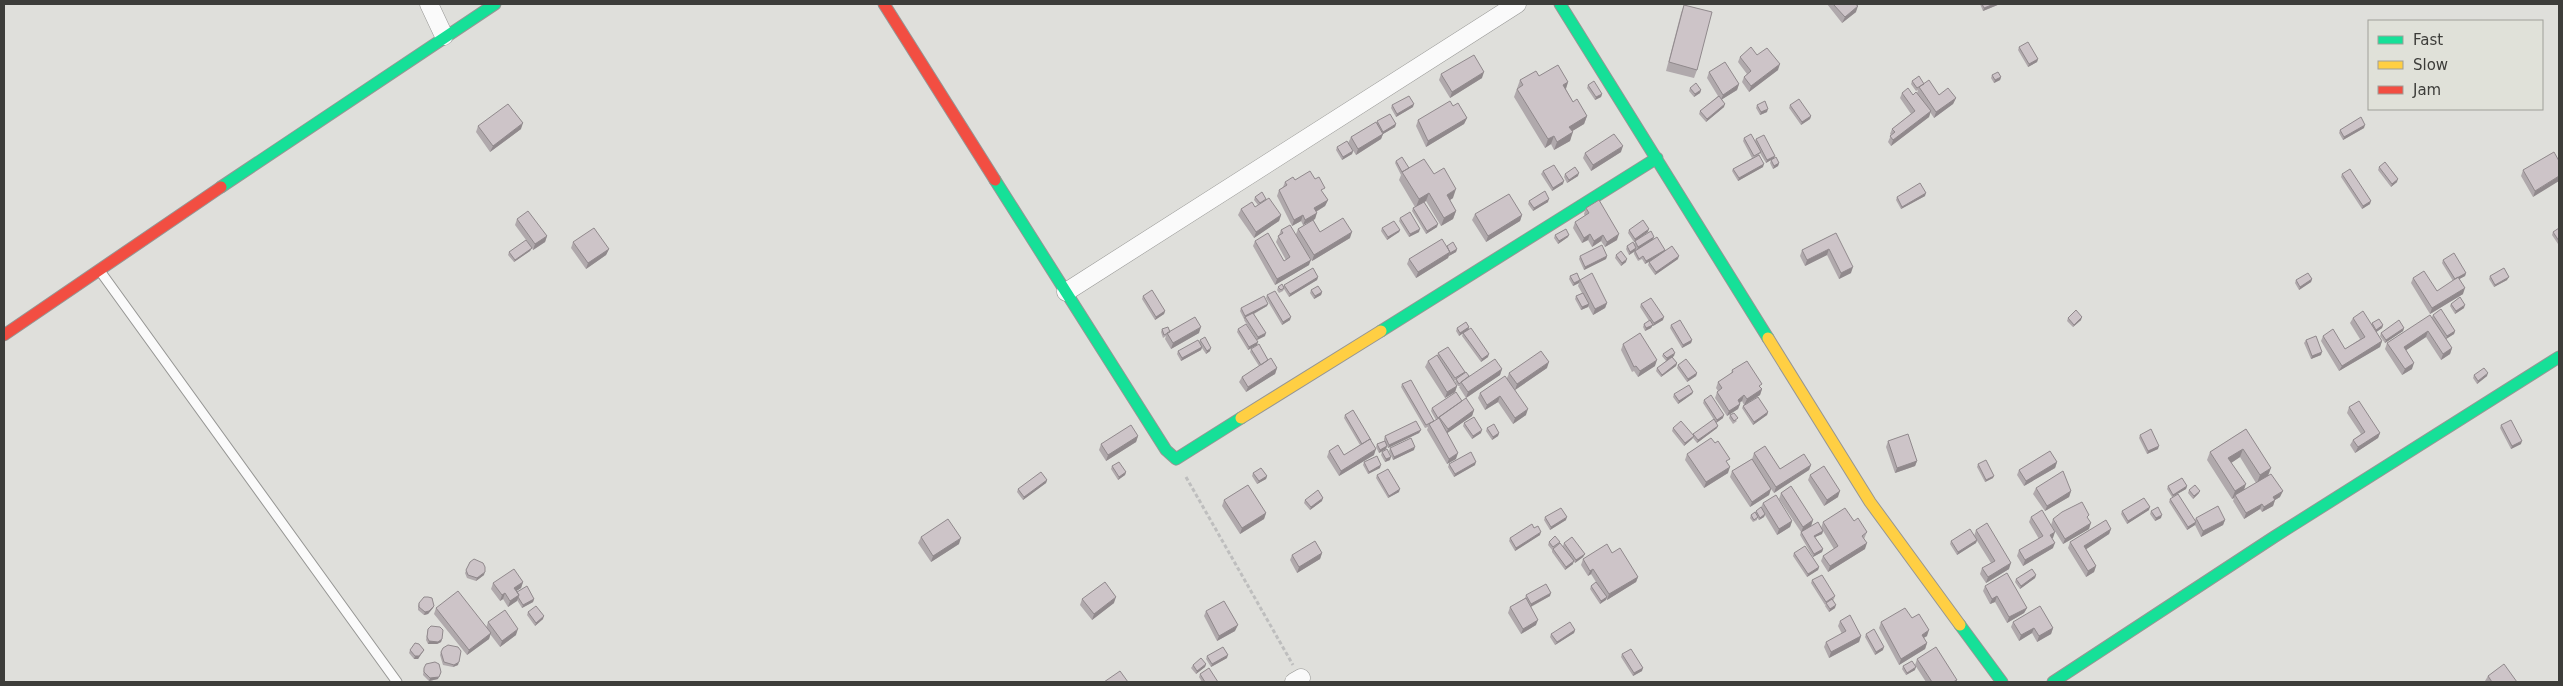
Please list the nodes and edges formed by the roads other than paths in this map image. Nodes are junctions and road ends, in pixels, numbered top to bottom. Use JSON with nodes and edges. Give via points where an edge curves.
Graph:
{"nodes":[{"id":1,"x":429,"y":4,"type":"edge"},
{"id":2,"x":495,"y":4,"type":"edge"},
{"id":3,"x":884,"y":4,"type":"edge"},
{"id":4,"x":1517,"y":4,"type":"edge"},
{"id":5,"x":1560,"y":4,"type":"edge"},
{"id":6,"x":444,"y":36,"type":"junction"},
{"id":7,"x":1657,"y":158,"type":"junction"},
{"id":8,"x":98,"y":269,"type":"junction"},
{"id":9,"x":1066,"y":292,"type":"junction"},
{"id":10,"x":4,"y":335,"type":"edge"},
{"id":11,"x":2559,"y":357,"type":"edge"},
{"id":12,"x":397,"y":682,"type":"edge"},
{"id":13,"x":2002,"y":682,"type":"edge"},
{"id":14,"x":2053,"y":682,"type":"edge"}],
"edges":[{"from":1,"to":6,"type":"street"},
{"from":2,"to":6,"type":"main road"},
{"from":3,"to":9,"type":"main road"},
{"from":4,"to":9,"type":"street"},
{"from":5,"to":7,"type":"main road"},
{"from":6,"to":8,"type":"main road"},
{"from":7,"to":9,"type":"main road","via":[[1176,459],[1166,450]]},
{"from":7,"to":13,"type":"main road","via":[[1870,502]]},
{"from":8,"to":10,"type":"main road"},
{"from":8,"to":12,"type":"lane"},
{"from":11,"to":14,"type":"main road","via":[[2274,537]]}]}
